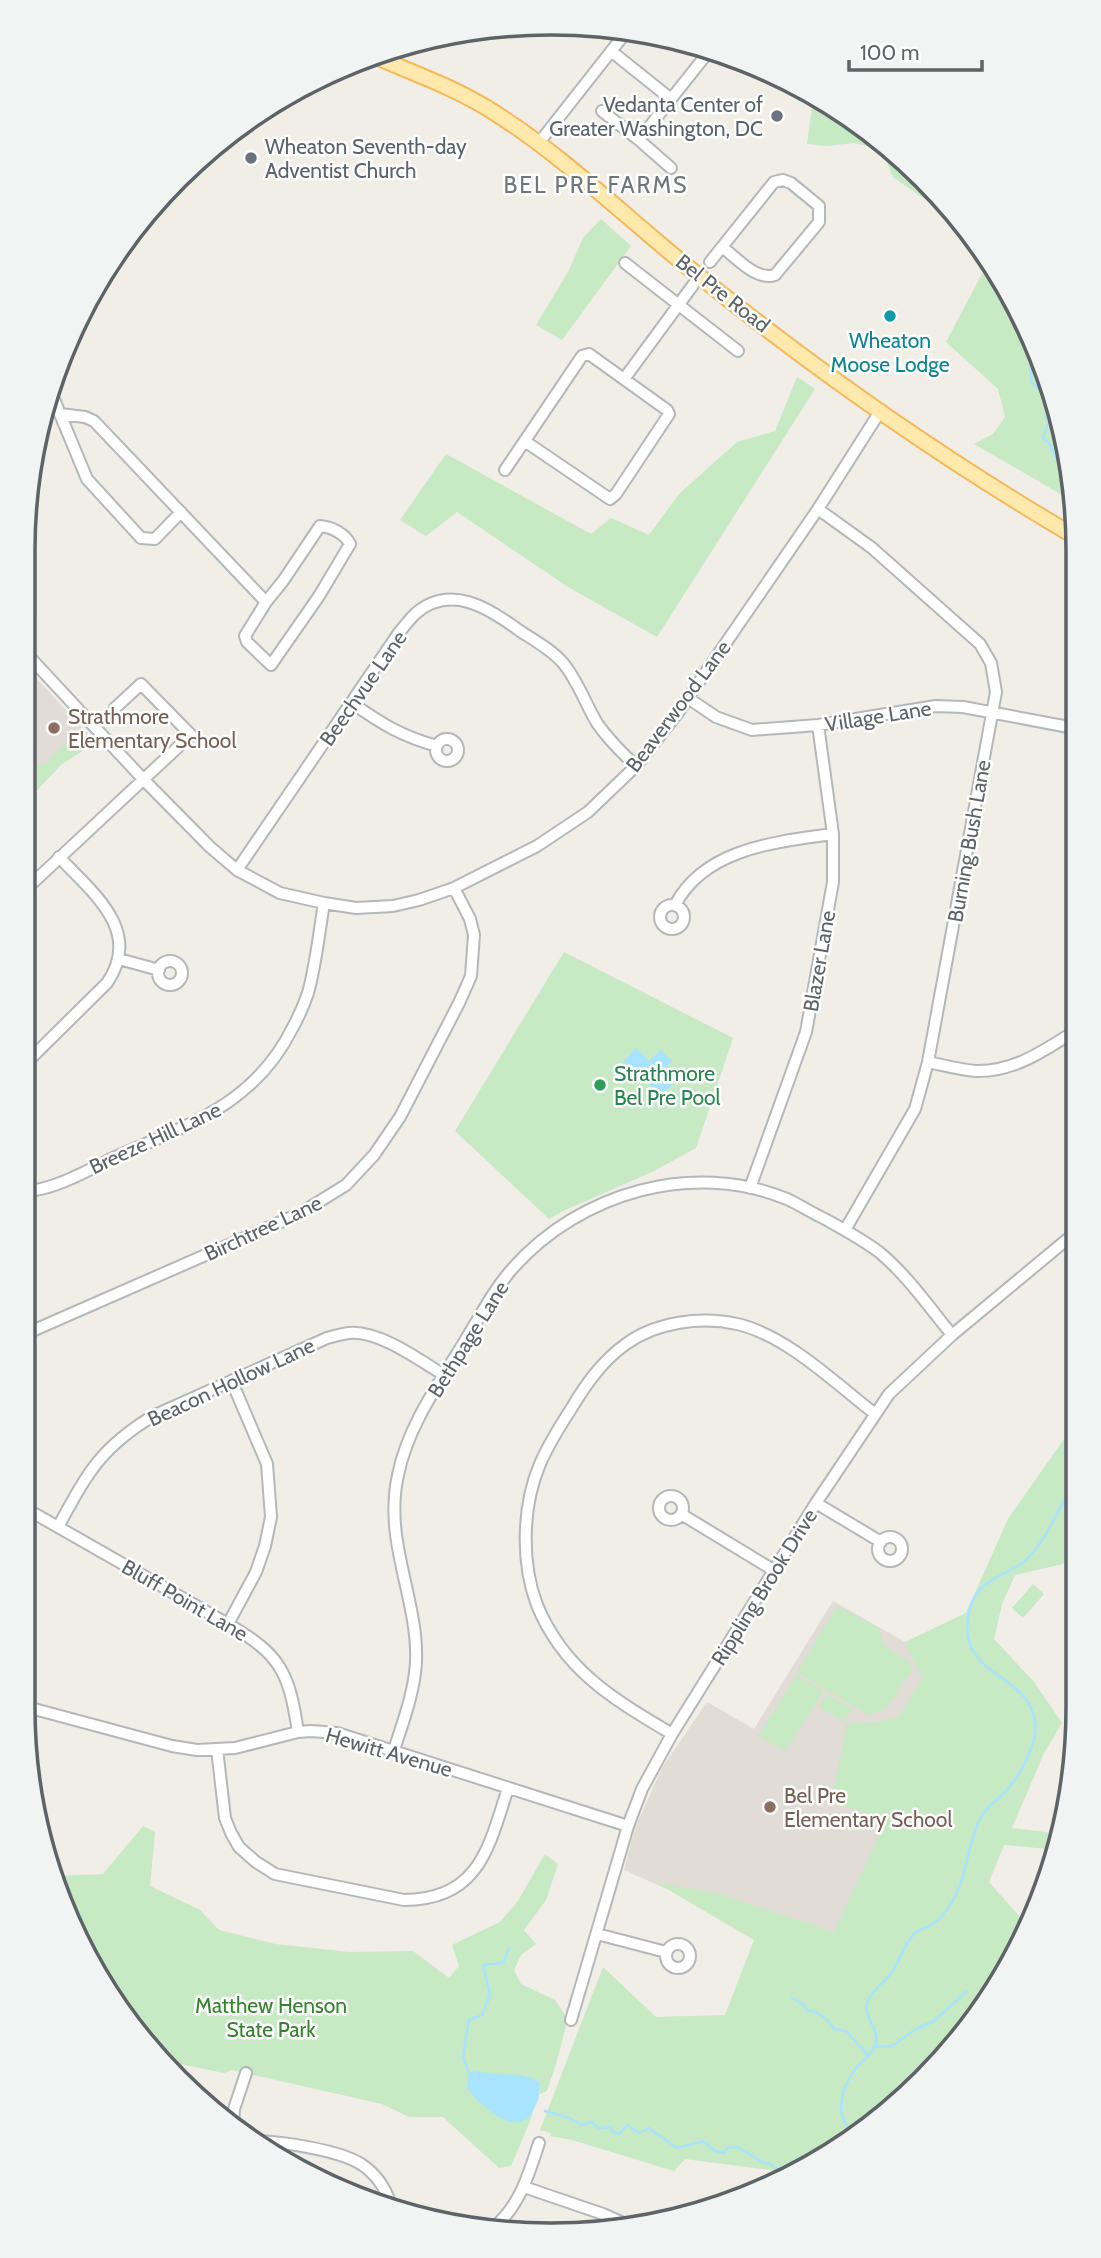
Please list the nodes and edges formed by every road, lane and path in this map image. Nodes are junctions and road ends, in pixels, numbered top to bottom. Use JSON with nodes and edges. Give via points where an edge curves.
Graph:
{"nodes":[{"id":1,"x":620,"y":39,"type":"edge"},
{"id":2,"x":611,"y":51,"type":"junction"},
{"id":3,"x":703,"y":58,"type":"edge"},
{"id":4,"x":386,"y":62,"type":"edge"},
{"id":5,"x":671,"y":99,"type":"junction"},
{"id":6,"x":601,"y":111,"type":"dead end"},
{"id":7,"x":639,"y":141,"type":"junction"},
{"id":8,"x":538,"y":144,"type":"junction"},
{"id":9,"x":671,"y":168,"type":"dead end"},
{"id":10,"x":722,"y":247,"type":"junction"},
{"id":11,"x":625,"y":262,"type":"dead end"},
{"id":12,"x":710,"y":262,"type":"dead end"},
{"id":13,"x":699,"y":277,"type":"junction"},
{"id":14,"x":678,"y":304,"type":"junction"},
{"id":15,"x":738,"y":351,"type":"dead end"},
{"id":16,"x":624,"y":379,"type":"junction"},
{"id":17,"x":57,"y":404,"type":"edge"},
{"id":18,"x":881,"y":411,"type":"junction"},
{"id":19,"x":61,"y":414,"type":"junction"},
{"id":20,"x":526,"y":442,"type":"junction"},
{"id":21,"x":505,"y":470,"type":"dead end"},
{"id":22,"x":818,"y":509,"type":"junction"},
{"id":23,"x":181,"y":512,"type":"junction"},
{"id":24,"x":1065,"y":531,"type":"edge"},
{"id":25,"x":266,"y":601,"type":"junction"},
{"id":26,"x":35,"y":663,"type":"edge"},
{"id":27,"x":688,"y":698,"type":"junction"},
{"id":28,"x":352,"y":703,"type":"junction"},
{"id":29,"x":116,"y":708,"type":"dead end"},
{"id":30,"x":992,"y":713,"type":"junction"},
{"id":31,"x":818,"y":725,"type":"junction"},
{"id":32,"x":1066,"y":727,"type":"edge"},
{"id":33,"x":437,"y":746,"type":"dead end"},
{"id":34,"x":636,"y":766,"type":"junction"},
{"id":35,"x":143,"y":779,"type":"junction"},
{"id":36,"x":834,"y":834,"type":"junction"},
{"id":37,"x":59,"y":857,"type":"junction"},
{"id":38,"x":237,"y":870,"type":"junction"},
{"id":39,"x":35,"y":880,"type":"edge"},
{"id":40,"x":454,"y":888,"type":"junction"},
{"id":41,"x":324,"y":904,"type":"junction"},
{"id":42,"x":675,"y":905,"type":"dead end"},
{"id":43,"x":118,"y":959,"type":"junction"},
{"id":44,"x":159,"y":970,"type":"dead end"},
{"id":45,"x":1066,"y":1037,"type":"edge"},
{"id":46,"x":35,"y":1054,"type":"edge"},
{"id":47,"x":928,"y":1062,"type":"junction"},
{"id":48,"x":750,"y":1188,"type":"junction"},
{"id":49,"x":35,"y":1190,"type":"edge"},
{"id":50,"x":845,"y":1230,"type":"junction"},
{"id":51,"x":1066,"y":1240,"type":"edge"},
{"id":52,"x":35,"y":1330,"type":"edge"},
{"id":53,"x":952,"y":1335,"type":"junction"},
{"id":54,"x":444,"y":1375,"type":"junction"},
{"id":55,"x":232,"y":1382,"type":"junction"},
{"id":56,"x":874,"y":1413,"type":"junction"},
{"id":57,"x":816,"y":1503,"type":"junction"},
{"id":58,"x":35,"y":1514,"type":"edge"},
{"id":59,"x":681,"y":1514,"type":"dead end"},
{"id":60,"x":58,"y":1527,"type":"junction"},
{"id":61,"x":881,"y":1542,"type":"dead end"},
{"id":62,"x":775,"y":1571,"type":"junction"},
{"id":63,"x":228,"y":1624,"type":"junction"},
{"id":64,"x":35,"y":1709,"type":"edge"},
{"id":65,"x":298,"y":1732,"type":"junction"},
{"id":66,"x":672,"y":1734,"type":"junction"},
{"id":67,"x":217,"y":1749,"type":"junction"},
{"id":68,"x":394,"y":1750,"type":"junction"},
{"id":69,"x":509,"y":1788,"type":"junction"},
{"id":70,"x":628,"y":1826,"type":"junction"},
{"id":71,"x":597,"y":1934,"type":"junction"},
{"id":72,"x":666,"y":1952,"type":"dead end"},
{"id":73,"x":571,"y":2020,"type":"dead end"},
{"id":74,"x":246,"y":2073,"type":"dead end"},
{"id":75,"x":234,"y":2113,"type":"edge"},
{"id":76,"x":272,"y":2141,"type":"edge"},
{"id":77,"x":539,"y":2143,"type":"dead end"},
{"id":78,"x":524,"y":2187,"type":"junction"},
{"id":79,"x":388,"y":2197,"type":"edge"},
{"id":80,"x":615,"y":2219,"type":"edge"},
{"id":81,"x":500,"y":2221,"type":"edge"}],
"edges":[{"from":1,"to":2,"type":"street"},
{"from":2,"to":5,"type":"street"},
{"from":2,"to":8,"type":"street"},
{"from":3,"to":5,"type":"street"},
{"from":4,"to":8,"type":"main road","name":"Bel Pre Road","via":[[485,107]]},
{"from":5,"to":7,"type":"street"},
{"from":6,"to":7,"type":"street"},
{"from":7,"to":9,"type":"street"},
{"from":8,"to":13,"type":"main road","name":"Bel Pre Road"},
{"from":10,"to":10,"type":"street","via":[[774,182],[791,183],[819,206],[820,222],[775,275],[760,276]]},
{"from":10,"to":12,"type":"street"},
{"from":11,"to":14,"type":"street"},
{"from":13,"to":14,"type":"street"},
{"from":13,"to":18,"type":"main road","name":"Bel Pre Road"},
{"from":14,"to":15,"type":"street"},
{"from":14,"to":16,"type":"street"},
{"from":16,"to":20,"type":"street","via":[[589,354],[582,356]]},
{"from":16,"to":20,"type":"street","via":[[669,414],[610,499]]},
{"from":17,"to":19,"type":"street"},
{"from":18,"to":22,"type":"street","name":"Beaverwood Lane"},
{"from":18,"to":24,"type":"main road","name":"Bel Pre Road"},
{"from":19,"to":23,"type":"street","via":[[94,421]]},
{"from":19,"to":23,"type":"street","via":[[87,479],[141,538],[155,539]]},
{"from":20,"to":21,"type":"street"},
{"from":22,"to":27,"type":"street","name":"Beaverwood Lane"},
{"from":22,"to":30,"type":"street","name":"Burning Bush Lane","via":[[872,548],[980,644],[995,678]]},
{"from":23,"to":25,"type":"street"},
{"from":25,"to":25,"type":"street","via":[[320,526],[347,538],[346,553],[271,664],[245,636]]},
{"from":26,"to":35,"type":"street","name":"Beaverwood Lane"},
{"from":27,"to":31,"type":"street","name":"Village Lane","via":[[716,717],[752,730]]},
{"from":27,"to":34,"type":"street","name":"Beaverwood Lane"},
{"from":28,"to":33,"type":"street","via":[[393,731]]},
{"from":28,"to":34,"type":"street","name":"Beechvue Lane","via":[[415,614],[426,606],[461,599],[478,604],[561,660],[578,682],[597,722]]},
{"from":28,"to":38,"type":"street","name":"Beechvue Lane"},
{"from":29,"to":35,"type":"street","via":[[141,684],[191,735]]},
{"from":30,"to":31,"type":"street","name":"Village Lane","via":[[936,706]]},
{"from":30,"to":32,"type":"street","name":"Village Lane"},
{"from":30,"to":47,"type":"street","name":"Burning Bush Lane"},
{"from":31,"to":36,"type":"street","name":"Blazer Lane"},
{"from":34,"to":40,"type":"street","name":"Beaverwood Lane","via":[[578,819],[537,846]]},
{"from":35,"to":37,"type":"street"},
{"from":35,"to":38,"type":"street","name":"Beaverwood Lane"},
{"from":36,"to":42,"type":"street","via":[[770,842],[739,852],[699,876]]},
{"from":36,"to":48,"type":"street","name":"Blazer Lane","via":[[833,882],[806,1032]]},
{"from":37,"to":39,"type":"street"},
{"from":37,"to":43,"type":"street","via":[[112,916],[119,937]]},
{"from":38,"to":41,"type":"street","name":"Beaverwood Lane","via":[[280,893]]},
{"from":40,"to":41,"type":"street","name":"Beaverwood Lane","via":[[393,906]]},
{"from":40,"to":52,"type":"street","name":"Birchtree Lane","via":[[474,935],[471,976],[400,1117],[346,1185],[299,1214]]},
{"from":41,"to":49,"type":"street","name":"Breeze Hill Lane","via":[[303,1006],[285,1043],[258,1078],[232,1102],[206,1116]]},
{"from":43,"to":44,"type":"street"},
{"from":43,"to":46,"type":"street","via":[[107,983]]},
{"from":45,"to":47,"type":"street","via":[[1005,1068],[976,1071]]},
{"from":47,"to":50,"type":"street","name":"Burning Bush Lane","via":[[915,1110]]},
{"from":48,"to":50,"type":"street","name":"Bethpage Lane","via":[[787,1199]]},
{"from":48,"to":54,"type":"street","name":"Bethpage Lane","via":[[708,1183],[664,1185],[618,1196],[577,1215],[513,1268]]},
{"from":50,"to":53,"type":"street","name":"Bethpage Lane","via":[[899,1271]]},
{"from":51,"to":53,"type":"street","name":"Rippling Brook Drive"},
{"from":53,"to":56,"type":"street","name":"Rippling Brook Drive"},
{"from":54,"to":55,"type":"street","name":"Beacon Hollow Lane","via":[[383,1340],[351,1333],[327,1338]]},
{"from":54,"to":68,"type":"street","name":"Bethpage Lane","via":[[410,1433],[398,1475],[394,1522],[416,1662]]},
{"from":55,"to":60,"type":"street","name":"Beacon Hollow Lane","via":[[153,1416],[113,1444],[82,1484]]},
{"from":55,"to":63,"type":"street","via":[[267,1464],[271,1517],[256,1572]]},
{"from":56,"to":57,"type":"street","name":"Rippling Brook Drive"},
{"from":56,"to":66,"type":"street","via":[[763,1333],[718,1320],[677,1323],[627,1343],[605,1362],[572,1406],[539,1466],[529,1503],[526,1549],[534,1593],[554,1636],[585,1676]]},
{"from":57,"to":61,"type":"street"},
{"from":57,"to":62,"type":"street","name":"Rippling Brook Drive"},
{"from":58,"to":60,"type":"street","name":"Bluff Point Lane"},
{"from":59,"to":62,"type":"street"},
{"from":60,"to":63,"type":"street","name":"Bluff Point Lane"},
{"from":62,"to":66,"type":"street","name":"Rippling Brook Drive"},
{"from":63,"to":65,"type":"street","name":"Bluff Point Lane","via":[[269,1651],[282,1670],[292,1693]]},
{"from":64,"to":67,"type":"street","name":"Hewitt Avenue","via":[[172,1746]]},
{"from":65,"to":67,"type":"street","name":"Hewitt Avenue"},
{"from":65,"to":68,"type":"street","name":"Hewitt Avenue","via":[[337,1733]]},
{"from":66,"to":70,"type":"street","name":"Rippling Brook Drive"},
{"from":67,"to":69,"type":"street","via":[[230,1833],[256,1862],[275,1874],[404,1900],[447,1893],[472,1874],[489,1847]]},
{"from":68,"to":69,"type":"street","name":"Hewitt Avenue"},
{"from":69,"to":70,"type":"street","name":"Hewitt Avenue"},
{"from":70,"to":71,"type":"street","name":"Rippling Brook Drive"},
{"from":71,"to":72,"type":"street"},
{"from":71,"to":73,"type":"street","name":"Rippling Brook Drive"},
{"from":74,"to":75,"type":"street"},
{"from":76,"to":79,"type":"street","via":[[360,2163],[377,2177]]},
{"from":77,"to":78,"type":"street"},
{"from":78,"to":80,"type":"street"},
{"from":78,"to":81,"type":"street"}]}
